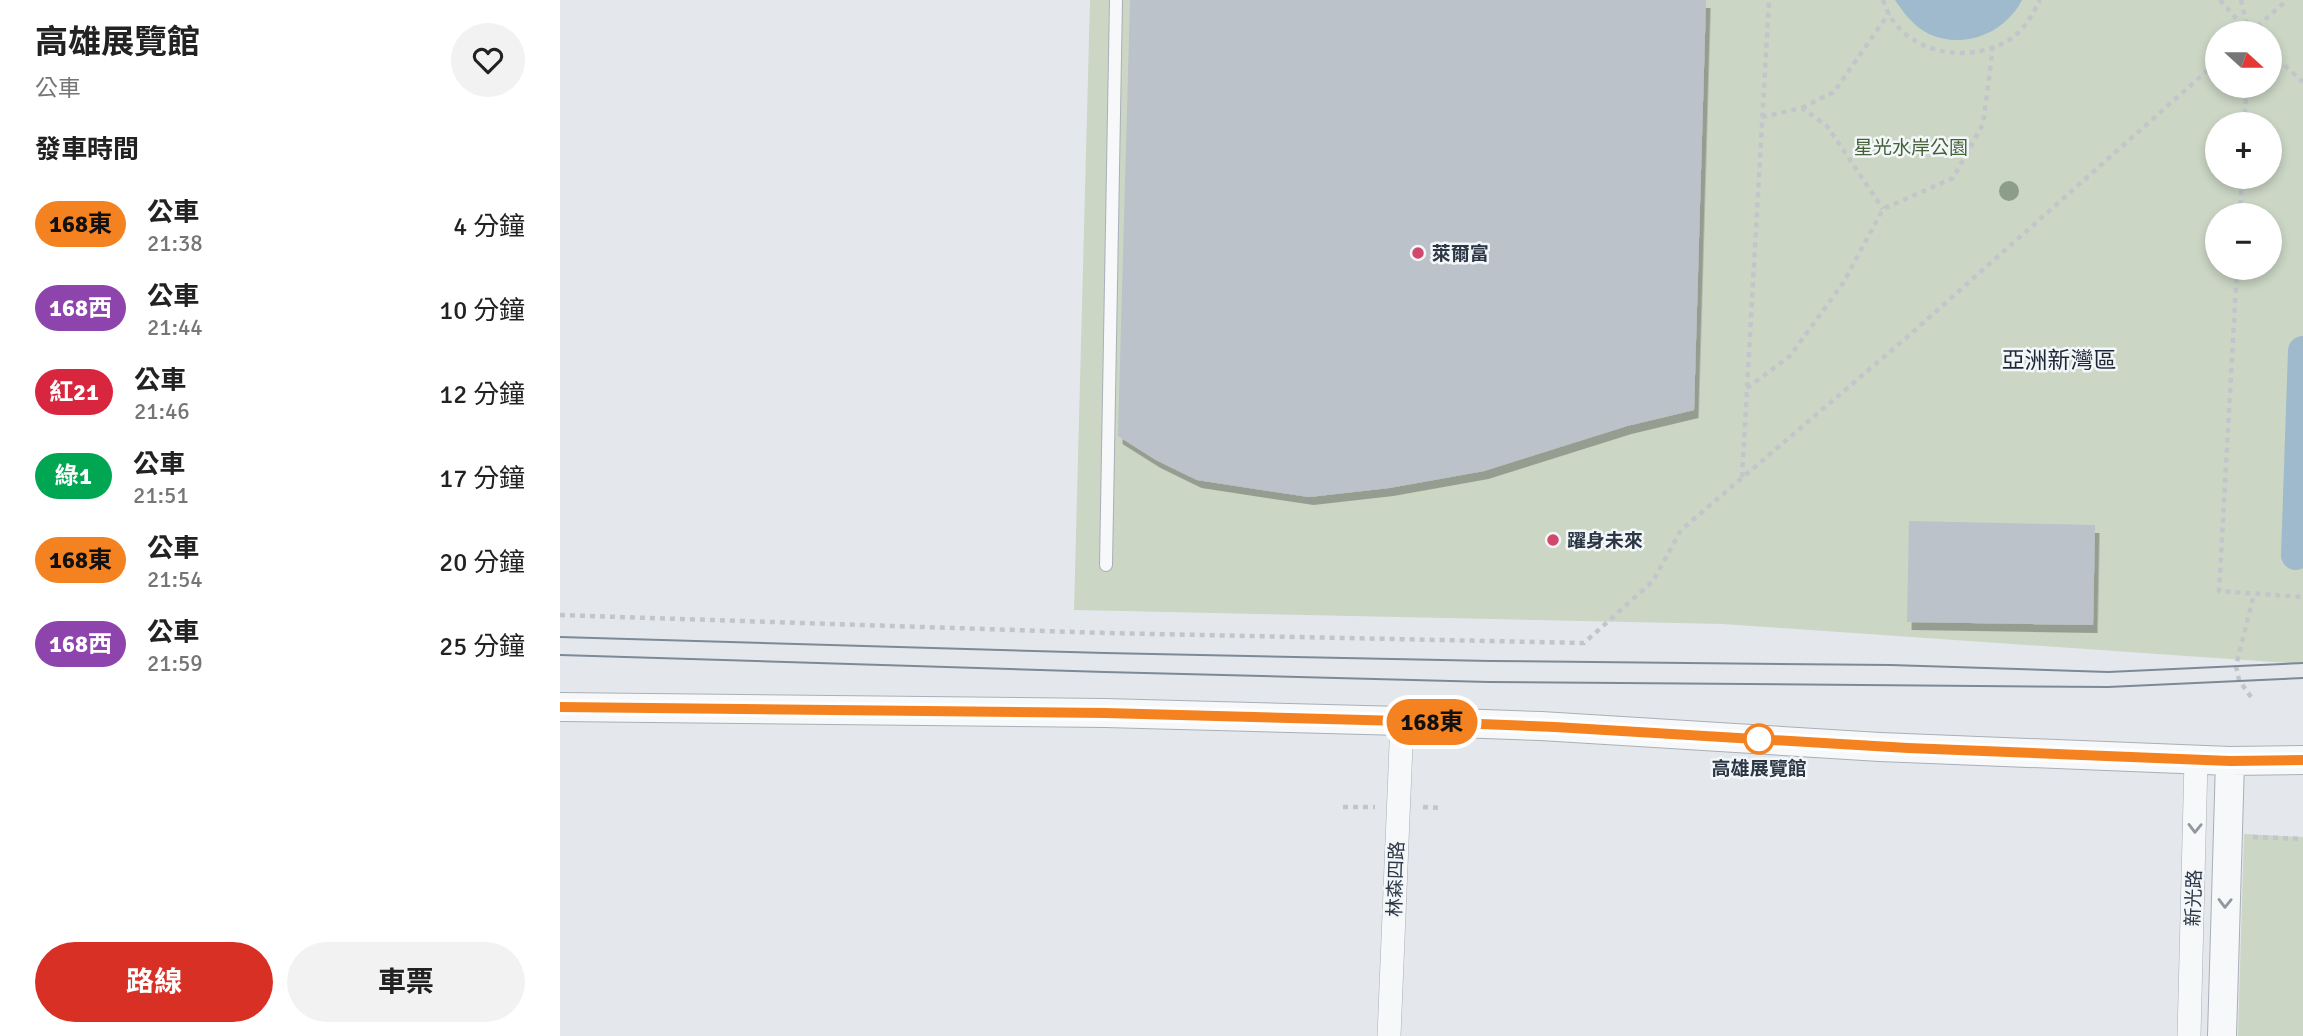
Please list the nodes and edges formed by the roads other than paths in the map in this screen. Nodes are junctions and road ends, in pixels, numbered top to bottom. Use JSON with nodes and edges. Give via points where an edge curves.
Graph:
{"nodes":[{"id":1,"x":1116,"y":0,"type":"edge"},
{"id":2,"x":1106,"y":565,"type":"dead end"},
{"id":3,"x":560,"y":708,"type":"edge"},
{"id":4,"x":1402,"y":721,"type":"junction"},
{"id":5,"x":2196,"y":760,"type":"junction"},
{"id":6,"x":2230,"y":761,"type":"junction"},
{"id":7,"x":2303,"y":761,"type":"edge"},
{"id":8,"x":1389,"y":1036,"type":"edge"},
{"id":9,"x":2189,"y":1036,"type":"edge"},
{"id":10,"x":2222,"y":1036,"type":"edge"}],
"edges":[{"from":1,"to":2,"type":"lane"},
{"from":3,"to":4,"type":"street"},
{"from":4,"to":5,"type":"street"},
{"from":4,"to":8,"type":"street","name":"林森四路"},
{"from":5,"to":6,"type":"street"},
{"from":5,"to":9,"type":"street","name":"新光路","one_way":true},
{"from":6,"to":7,"type":"street"},
{"from":6,"to":10,"type":"street","name":"新光路","one_way":true}]}
